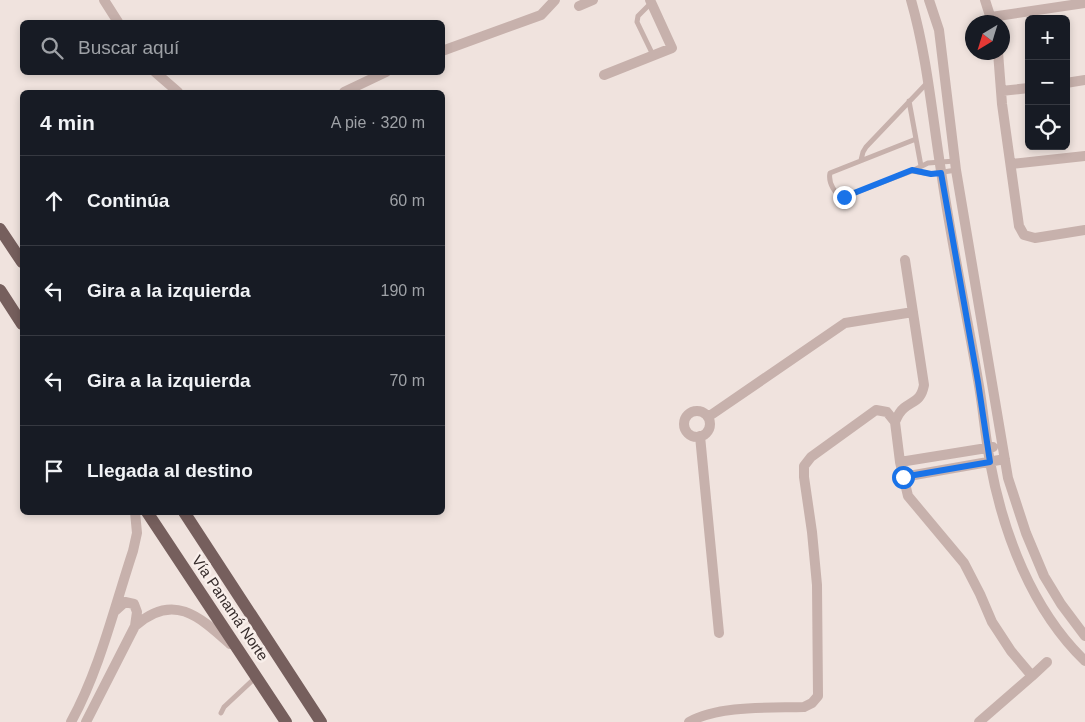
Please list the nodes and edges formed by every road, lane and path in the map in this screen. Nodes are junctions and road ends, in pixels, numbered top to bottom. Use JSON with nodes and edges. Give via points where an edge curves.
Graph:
{"nodes":[{"id":1,"x":104,"y":0,"type":"edge"},
{"id":2,"x":555,"y":0,"type":"edge"},
{"id":3,"x":593,"y":0,"type":"edge"},
{"id":4,"x":911,"y":0,"type":"edge"},
{"id":5,"x":929,"y":0,"type":"edge"},
{"id":6,"x":985,"y":0,"type":"edge"},
{"id":7,"x":651,"y":1,"type":"edge"},
{"id":8,"x":1060,"y":3,"type":"edge"},
{"id":9,"x":1085,"y":3,"type":"edge"},
{"id":10,"x":579,"y":6,"type":"dead end"},
{"id":11,"x":990,"y":15,"type":"edge"},
{"id":12,"x":1010,"y":15,"type":"edge"},
{"id":13,"x":117,"y":20,"type":"edge"},
{"id":14,"x":445,"y":50,"type":"edge"},
{"id":15,"x":653,"y":55,"type":"junction"},
{"id":16,"x":999,"y":60,"type":"edge"},
{"id":17,"x":158,"y":75,"type":"edge"},
{"id":18,"x":380,"y":75,"type":"edge"},
{"id":19,"x":604,"y":75,"type":"dead end"},
{"id":20,"x":1085,"y":80,"type":"edge"},
{"id":21,"x":1070,"y":82,"type":"edge"},
{"id":22,"x":928,"y":83,"type":"junction"},
{"id":23,"x":1025,"y":88,"type":"edge"},
{"id":24,"x":176,"y":90,"type":"edge"},
{"id":25,"x":348,"y":90,"type":"edge"},
{"id":26,"x":1001,"y":91,"type":"junction"},
{"id":27,"x":909,"y":100,"type":"junction"},
{"id":28,"x":916,"y":139,"type":"junction"},
{"id":29,"x":1085,"y":156,"type":"edge"},
{"id":30,"x":861,"y":160,"type":"junction"},
{"id":31,"x":939,"y":162,"type":"junction"},
{"id":32,"x":1011,"y":164,"type":"junction"},
{"id":33,"x":921,"y":166,"type":"junction"},
{"id":34,"x":955,"y":166,"type":"junction"},
{"id":35,"x":912,"y":170,"type":"junction"},
{"id":36,"x":941,"y":173,"type":"junction"},
{"id":37,"x":0,"y":229,"type":"edge"},
{"id":38,"x":1085,"y":230,"type":"edge"},
{"id":39,"x":20,"y":259,"type":"edge"},
{"id":40,"x":905,"y":260,"type":"dead end"},
{"id":41,"x":0,"y":290,"type":"edge"},
{"id":42,"x":0,"y":301,"type":"edge"},
{"id":43,"x":12,"y":308,"type":"junction"},
{"id":44,"x":913,"y":312,"type":"junction"},
{"id":45,"x":20,"y":321,"type":"edge"},
{"id":46,"x":708,"y":417,"type":"junction"},
{"id":47,"x":895,"y":422,"type":"junction"},
{"id":48,"x":700,"y":436,"type":"junction"},
{"id":49,"x":1002,"y":446,"type":"junction"},
{"id":50,"x":988,"y":448,"type":"junction"},
{"id":51,"x":1004,"y":459,"type":"junction"},
{"id":52,"x":900,"y":462,"type":"junction"},
{"id":53,"x":990,"y":462,"type":"junction"},
{"id":54,"x":903,"y":477,"type":"junction"},
{"id":55,"x":136,"y":515,"type":"edge"},
{"id":56,"x":149,"y":515,"type":"edge"},
{"id":57,"x":186,"y":515,"type":"edge"},
{"id":58,"x":112,"y":614,"type":"junction"},
{"id":59,"x":135,"y":626,"type":"junction"},
{"id":60,"x":719,"y":633,"type":"dead end"},
{"id":61,"x":1085,"y":636,"type":"edge"},
{"id":62,"x":239,"y":652,"type":"junction"},
{"id":63,"x":1085,"y":661,"type":"edge"},
{"id":64,"x":1047,"y":662,"type":"dead end"},
{"id":65,"x":1032,"y":676,"type":"junction"},
{"id":66,"x":256,"y":677,"type":"junction"},
{"id":67,"x":222,"y":713,"type":"dead end"},
{"id":68,"x":70,"y":722,"type":"edge"},
{"id":69,"x":86,"y":722,"type":"edge"},
{"id":70,"x":286,"y":722,"type":"edge"},
{"id":71,"x":321,"y":722,"type":"edge"},
{"id":72,"x":689,"y":722,"type":"edge"},
{"id":73,"x":979,"y":722,"type":"edge"}],
"edges":[{"from":1,"to":13,"type":"street"},
{"from":2,"to":14,"type":"street","via":[[541,15]]},
{"from":3,"to":10,"type":"street"},
{"from":4,"to":22,"type":"street","via":[[921,34]]},
{"from":5,"to":34,"type":"street","via":[[939,30]]},
{"from":6,"to":11,"type":"street"},
{"from":7,"to":15,"type":"lane","via":[[637,22]]},
{"from":7,"to":15,"type":"street","via":[[672,48]]},
{"from":8,"to":9,"type":"street"},
{"from":8,"to":12,"type":"street"},
{"from":15,"to":19,"type":"street"},
{"from":16,"to":26,"type":"street"},
{"from":17,"to":24,"type":"street"},
{"from":18,"to":25,"type":"street"},
{"from":20,"to":21,"type":"street"},
{"from":22,"to":27,"type":"lane"},
{"from":22,"to":31,"type":"street"},
{"from":23,"to":26,"type":"street"},
{"from":26,"to":32,"type":"street"},
{"from":27,"to":28,"type":"lane"},
{"from":27,"to":30,"type":"lane","via":[[862,152]]},
{"from":28,"to":30,"type":"lane"},
{"from":28,"to":33,"type":"lane"},
{"from":29,"to":32,"type":"street"},
{"from":30,"to":35,"type":"lane","via":[[830,173],[829,177],[840,196]]},
{"from":31,"to":33,"type":"lane"},
{"from":31,"to":34,"type":"lane"},
{"from":31,"to":36,"type":"street"},
{"from":32,"to":38,"type":"street","via":[[1019,226],[1024,235],[1035,238]]},
{"from":33,"to":35,"type":"lane"},
{"from":34,"to":36,"type":"lane"},
{"from":34,"to":49,"type":"street"},
{"from":35,"to":36,"type":"lane"},
{"from":36,"to":50,"type":"street"},
{"from":37,"to":39,"type":"main road"},
{"from":40,"to":44,"type":"street"},
{"from":41,"to":43,"type":"main road"},
{"from":42,"to":43,"type":"street"},
{"from":43,"to":45,"type":"main road"},
{"from":44,"to":46,"type":"street","via":[[845,323]]},
{"from":44,"to":47,"type":"street","via":[[923,393],[901,411]]},
{"from":46,"to":48,"type":"street","via":[[710,427]]},
{"from":46,"to":48,"type":"street","via":[[699,411],[688,414],[685,419],[689,434]]},
{"from":47,"to":52,"type":"street"},
{"from":47,"to":72,"type":"street","via":[[887,412],[876,410],[812,456],[804,466],[817,586],[818,696],[812,704],[804,707],[728,710]]},
{"from":48,"to":60,"type":"street"},
{"from":49,"to":50,"type":"street"},
{"from":49,"to":51,"type":"street"},
{"from":50,"to":52,"type":"street"},
{"from":50,"to":53,"type":"street"},
{"from":51,"to":53,"type":"street"},
{"from":51,"to":61,"type":"street","via":[[1035,556],[1061,604]]},
{"from":52,"to":54,"type":"street"},
{"from":53,"to":54,"type":"street"},
{"from":53,"to":63,"type":"street","via":[[1001,509],[1025,574],[1044,610]]},
{"from":54,"to":65,"type":"street","via":[[908,496],[964,563],[992,622],[1011,652]]},
{"from":55,"to":58,"type":"street","via":[[136,542]]},
{"from":56,"to":62,"type":"main road","name":"Vía Panamá Norte"},
{"from":57,"to":71,"type":"main road","name":"Vía Panamá Norte"},
{"from":58,"to":59,"type":"street","via":[[122,603],[131,602],[137,609]]},
{"from":58,"to":68,"type":"street","via":[[96,668]]},
{"from":59,"to":62,"type":"street","via":[[156,612],[182,610],[198,616]]},
{"from":59,"to":69,"type":"street"},
{"from":62,"to":66,"type":"main road","name":"Vía Panamá Norte"},
{"from":64,"to":65,"type":"street"},
{"from":65,"to":73,"type":"street"},
{"from":66,"to":67,"type":"lane"},
{"from":66,"to":70,"type":"main road","name":"Vía Panamá Norte"}]}
